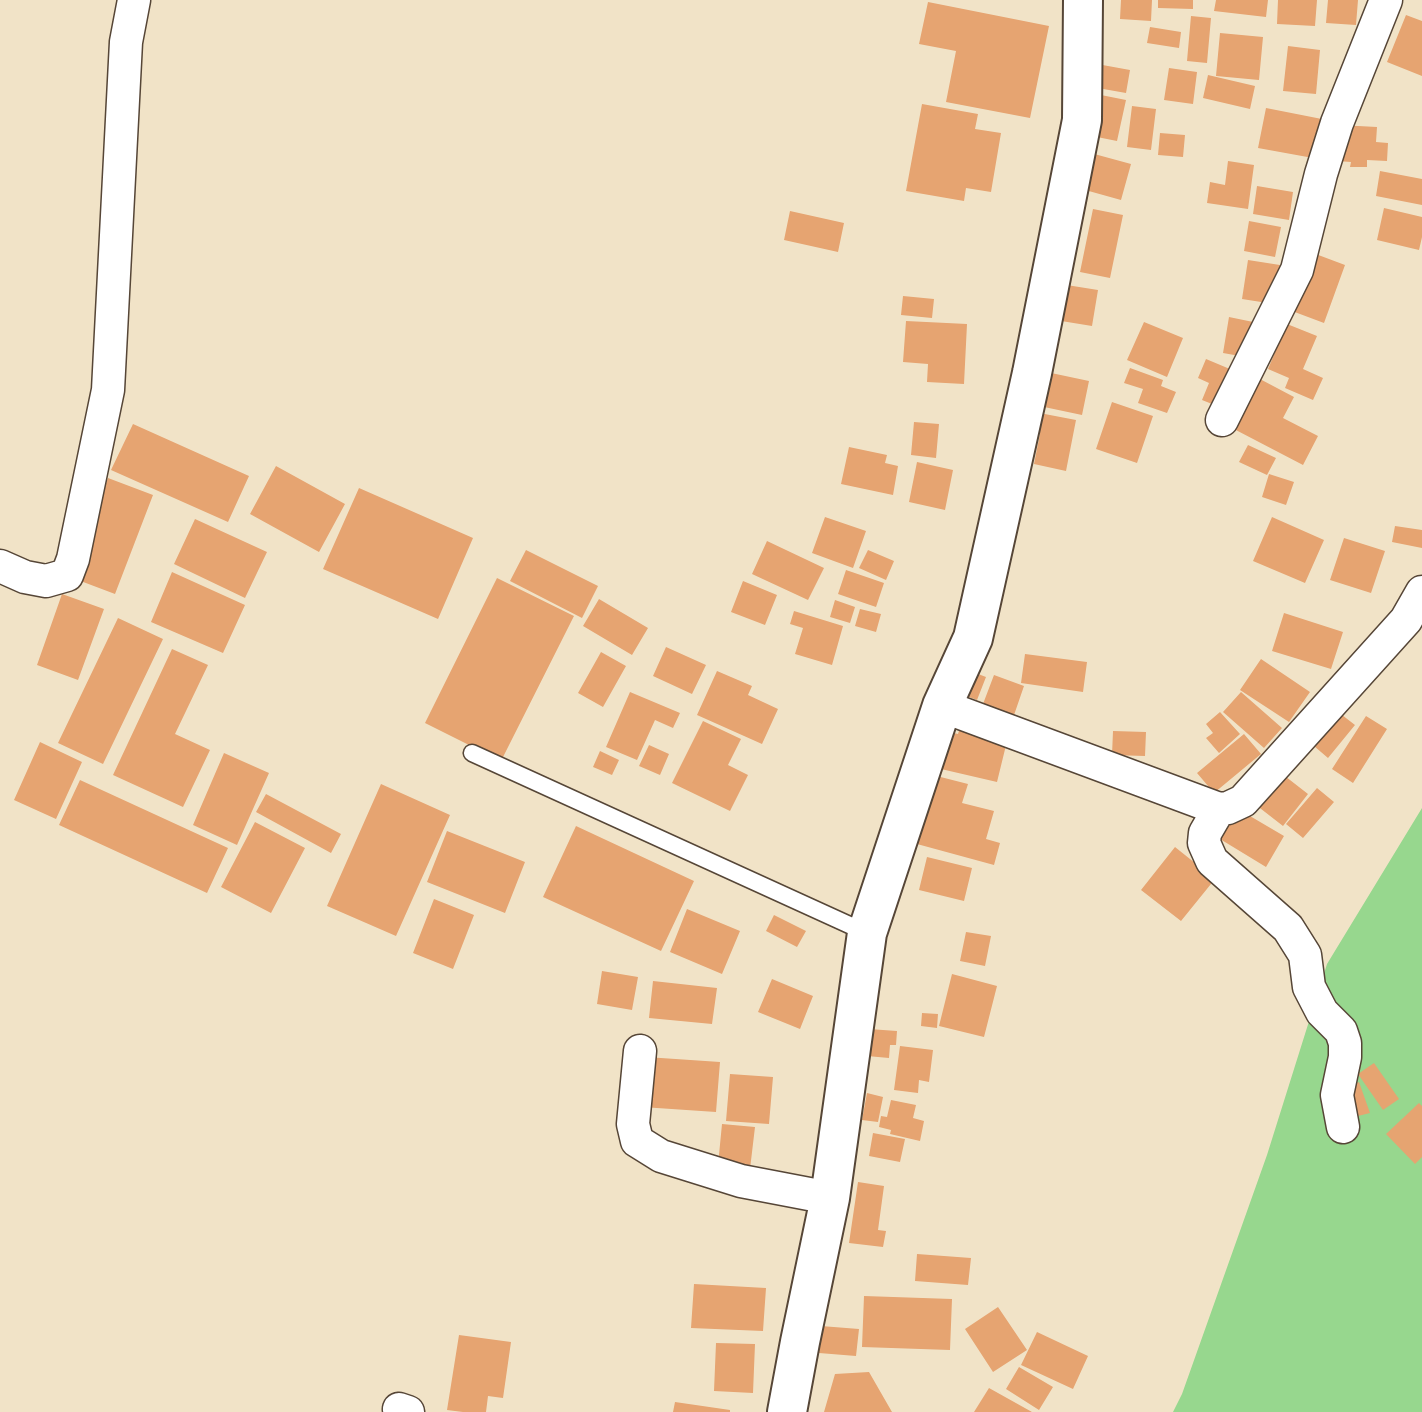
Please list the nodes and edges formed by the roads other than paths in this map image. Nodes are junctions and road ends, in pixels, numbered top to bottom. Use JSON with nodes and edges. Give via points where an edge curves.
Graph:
{"nodes":[{"id":1,"x":134,"y":0,"type":"edge"},
{"id":2,"x":1083,"y":0,"type":"edge"},
{"id":3,"x":1386,"y":0,"type":"edge"},
{"id":4,"x":1222,"y":420,"type":"dead end"},
{"id":5,"x":0,"y":566,"type":"edge"},
{"id":6,"x":1422,"y":592,"type":"edge"},
{"id":7,"x":942,"y":706,"type":"junction"},
{"id":8,"x":472,"y":754,"type":"dead end"},
{"id":9,"x":1219,"y":809,"type":"junction"},
{"id":10,"x":867,"y":933,"type":"junction"},
{"id":11,"x":640,"y":1051,"type":"dead end"},
{"id":12,"x":1343,"y":1127,"type":"dead end"},
{"id":13,"x":830,"y":1198,"type":"junction"},
{"id":14,"x":788,"y":1412,"type":"edge"}],
"edges":[{"from":1,"to":5,"type":"street","via":[[126,42],[108,390],[73,559],[67,575],[46,581]]},
{"from":2,"to":7,"type":"street","via":[[1082,120],[1032,373],[973,638]]},
{"from":3,"to":4,"type":"street","via":[[1337,123],[1297,270]]},
{"from":6,"to":9,"type":"street","via":[[1406,620],[1243,800]]},
{"from":7,"to":9,"type":"street"},
{"from":7,"to":10,"type":"street"},
{"from":8,"to":10,"type":"lane"},
{"from":9,"to":12,"type":"street","via":[[1205,833],[1212,861],[1289,928],[1305,955],[1309,987],[1322,1012],[1341,1031],[1345,1057],[1337,1095]]},
{"from":10,"to":13,"type":"street"},
{"from":11,"to":13,"type":"street","via":[[633,1124],[637,1141],[661,1156],[741,1181]]},
{"from":13,"to":14,"type":"street"}]}
